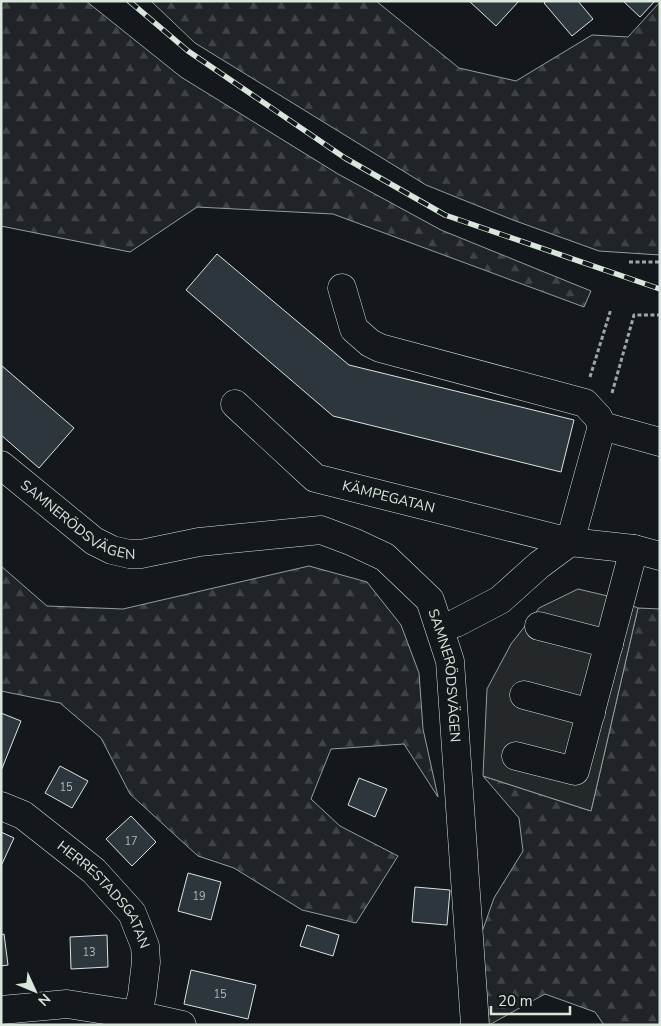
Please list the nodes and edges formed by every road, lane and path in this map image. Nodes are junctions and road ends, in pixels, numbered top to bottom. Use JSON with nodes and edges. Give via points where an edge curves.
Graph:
{"nodes":[{"id":1,"x":629,"y":262,"type":"dead end"},
{"id":2,"x":660,"y":262,"type":"edge"},
{"id":3,"x":342,"y":288,"type":"dead end"},
{"id":4,"x":611,"y":309,"type":"dead end"},
{"id":5,"x":660,"y":315,"type":"edge"},
{"id":6,"x":587,"y":386,"type":"dead end"},
{"id":7,"x":235,"y":404,"type":"dead end"},
{"id":8,"x":602,"y":426,"type":"junction"},
{"id":9,"x":660,"y":442,"type":"edge"},
{"id":10,"x":1,"y":465,"type":"edge"},
{"id":11,"x":570,"y":542,"type":"junction"},
{"id":12,"x":634,"y":549,"type":"junction"},
{"id":13,"x":660,"y":556,"type":"edge"},
{"id":14,"x":539,"y":626,"type":"dead end"},
{"id":15,"x":440,"y":628,"type":"junction"},
{"id":16,"x":609,"y":644,"type":"junction"},
{"id":17,"x":524,"y":695,"type":"dead end"},
{"id":18,"x":591,"y":713,"type":"junction"},
{"id":19,"x":516,"y":756,"type":"dead end"},
{"id":20,"x":1,"y":806,"type":"edge"},
{"id":21,"x":1,"y":1010,"type":"edge"},
{"id":22,"x":137,"y":1015,"type":"junction"},
{"id":23,"x":182,"y":1025,"type":"edge"},
{"id":24,"x":475,"y":1025,"type":"edge"}],
"edges":[{"from":1,"to":2,"type":"path"},
{"from":3,"to":8,"type":"street","via":[[354,329],[370,343],[390,352],[584,403],[598,416]]},
{"from":4,"to":6,"type":"path"},
{"from":5,"to":8,"type":"path","via":[[634,315]]},
{"from":7,"to":11,"type":"street","name":"KÄMPEGATAN","via":[[315,478]]},
{"from":8,"to":9,"type":"street"},
{"from":8,"to":11,"type":"street"},
{"from":10,"to":15,"type":"street","name":"SAMNERÖDSVÄGEN","via":[[94,542],[129,554],[199,542],[321,530],[384,557],[430,600]]},
{"from":11,"to":12,"type":"street","name":"KÄMPEGATAN"},
{"from":11,"to":15,"type":"street","via":[[500,600]]},
{"from":12,"to":13,"type":"street","name":"KÄMPEGATAN"},
{"from":12,"to":16,"type":"street"},
{"from":14,"to":16,"type":"street"},
{"from":15,"to":24,"type":"street","name":"SAMNERÖDSVÄGEN","via":[[450,662]]},
{"from":16,"to":18,"type":"street"},
{"from":17,"to":18,"type":"street"},
{"from":18,"to":19,"type":"street","via":[[575,772]]},
{"from":20,"to":22,"type":"street","name":"HERRESTADSGATAN","via":[[23,815],[94,871],[132,913],[145,946],[146,962]]},
{"from":21,"to":22,"type":"street","via":[[67,1004]]},
{"from":22,"to":23,"type":"street"}]}
